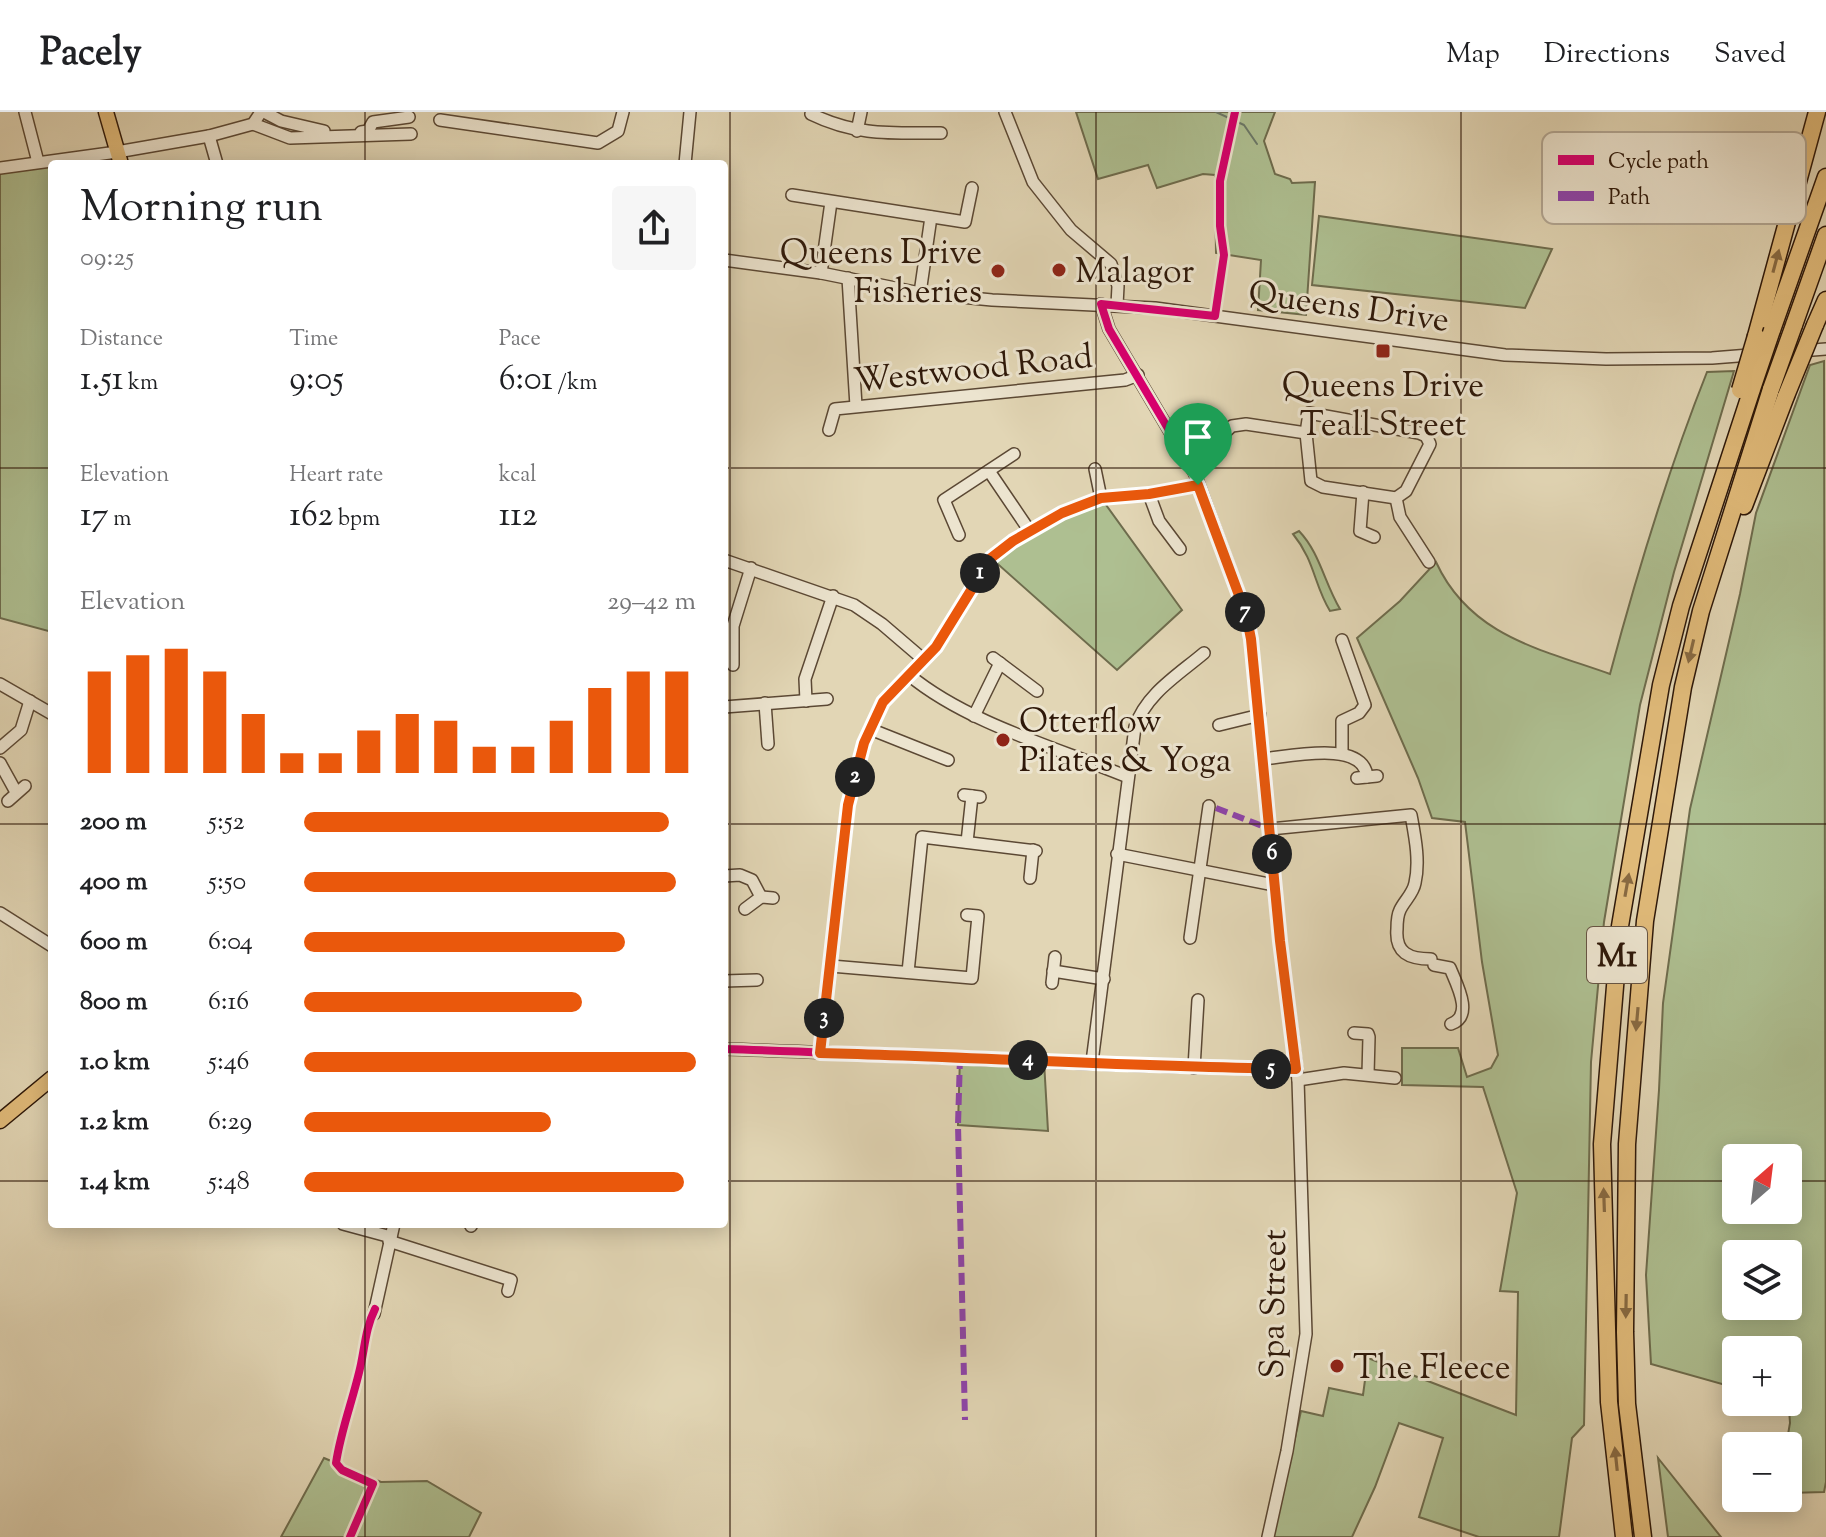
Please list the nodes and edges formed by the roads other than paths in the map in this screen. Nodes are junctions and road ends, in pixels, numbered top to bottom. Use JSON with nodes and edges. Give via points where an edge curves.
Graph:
{"nodes":[{"id":1,"x":25,"y":112,"type":"edge"},
{"id":2,"x":106,"y":112,"type":"edge"},
{"id":3,"x":263,"y":112,"type":"edge"},
{"id":4,"x":623,"y":112,"type":"edge"},
{"id":5,"x":690,"y":112,"type":"edge"},
{"id":6,"x":861,"y":112,"type":"edge"},
{"id":7,"x":1005,"y":112,"type":"edge"},
{"id":8,"x":1817,"y":112,"type":"edge"},
{"id":9,"x":810,"y":115,"type":"edge"},
{"id":10,"x":409,"y":117,"type":"dead end"},
{"id":11,"x":462,"y":117,"type":"edge"},
{"id":12,"x":440,"y":120,"type":"dead end"},
{"id":13,"x":253,"y":124,"type":"junction"},
{"id":14,"x":857,"y":131,"type":"junction"},
{"id":15,"x":943,"y":132,"type":"dead end"},
{"id":16,"x":411,"y":134,"type":"dead end"},
{"id":17,"x":209,"y":136,"type":"junction"},
{"id":18,"x":1806,"y":152,"type":"edge"},
{"id":19,"x":119,"y":158,"type":"edge"},
{"id":20,"x":78,"y":160,"type":"edge"},
{"id":21,"x":216,"y":160,"type":"edge"},
{"id":22,"x":685,"y":160,"type":"edge"},
{"id":23,"x":38,"y":162,"type":"junction"},
{"id":24,"x":48,"y":162,"type":"edge"},
{"id":25,"x":0,"y":168,"type":"edge"},
{"id":26,"x":1826,"y":177,"type":"edge"},
{"id":27,"x":972,"y":188,"type":"dead end"},
{"id":28,"x":792,"y":195,"type":"dead end"},
{"id":29,"x":831,"y":202,"type":"junction"},
{"id":30,"x":931,"y":217,"type":"junction"},
{"id":31,"x":1786,"y":224,"type":"edge"},
{"id":32,"x":1826,"y":235,"type":"edge"},
{"id":33,"x":728,"y":261,"type":"edge"},
{"id":34,"x":821,"y":273,"type":"junction"},
{"id":35,"x":848,"y":278,"type":"junction"},
{"id":36,"x":920,"y":293,"type":"junction"},
{"id":37,"x":1826,"y":300,"type":"edge"},
{"id":38,"x":1101,"y":304,"type":"junction"},
{"id":39,"x":1117,"y":305,"type":"junction"},
{"id":40,"x":1826,"y":349,"type":"edge"},
{"id":41,"x":1138,"y":375,"type":"junction"},
{"id":42,"x":1746,"y":390,"type":"junction"},
{"id":43,"x":1779,"y":392,"type":"junction"},
{"id":44,"x":856,"y":406,"type":"junction"},
{"id":45,"x":829,"y":430,"type":"dead end"},
{"id":46,"x":1306,"y":433,"type":"junction"},
{"id":47,"x":1014,"y":454,"type":"dead end"},
{"id":48,"x":1095,"y":469,"type":"dead end"},
{"id":49,"x":989,"y":471,"type":"junction"},
{"id":50,"x":1196,"y":479,"type":"junction"},
{"id":51,"x":1363,"y":492,"type":"junction"},
{"id":52,"x":1149,"y":494,"type":"junction"},
{"id":53,"x":1101,"y":498,"type":"junction"},
{"id":54,"x":1396,"y":498,"type":"junction"},
{"id":55,"x":1029,"y":530,"type":"junction"},
{"id":56,"x":959,"y":535,"type":"dead end"},
{"id":57,"x":1374,"y":537,"type":"dead end"},
{"id":58,"x":1180,"y":549,"type":"dead end"},
{"id":59,"x":728,"y":561,"type":"edge"},
{"id":60,"x":1429,"y":562,"type":"dead end"},
{"id":61,"x":751,"y":568,"type":"junction"},
{"id":62,"x":833,"y":596,"type":"junction"},
{"id":63,"x":1348,"y":646,"type":"dead end"},
{"id":64,"x":1204,"y":653,"type":"dead end"},
{"id":65,"x":924,"y":660,"type":"junction"},
{"id":66,"x":733,"y":665,"type":"dead end"},
{"id":67,"x":909,"y":675,"type":"junction"},
{"id":68,"x":0,"y":684,"type":"edge"},
{"id":69,"x":1037,"y":691,"type":"dead end"},
{"id":70,"x":827,"y":699,"type":"dead end"},
{"id":71,"x":30,"y":701,"type":"junction"},
{"id":72,"x":806,"y":701,"type":"junction"},
{"id":73,"x":765,"y":703,"type":"junction"},
{"id":74,"x":728,"y":707,"type":"edge"},
{"id":75,"x":48,"y":712,"type":"edge"},
{"id":76,"x":1260,"y":715,"type":"junction"},
{"id":77,"x":974,"y":716,"type":"junction"},
{"id":78,"x":1223,"y":721,"type":"dead end"},
{"id":79,"x":870,"y":729,"type":"junction"},
{"id":80,"x":768,"y":744,"type":"dead end"},
{"id":81,"x":0,"y":748,"type":"edge"},
{"id":82,"x":1342,"y":752,"type":"junction"},
{"id":83,"x":1262,"y":759,"type":"junction"},
{"id":84,"x":948,"y":760,"type":"dead end"},
{"id":85,"x":0,"y":763,"type":"edge"},
{"id":86,"x":1128,"y":777,"type":"junction"},
{"id":87,"x":1367,"y":777,"type":"dead end"},
{"id":88,"x":16,"y":793,"type":"dead end"},
{"id":89,"x":972,"y":796,"type":"dead end"},
{"id":90,"x":1209,"y":806,"type":"dead end"},
{"id":91,"x":1270,"y":829,"type":"junction"},
{"id":92,"x":967,"y":842,"type":"junction"},
{"id":93,"x":1117,"y":854,"type":"junction"},
{"id":94,"x":1200,"y":870,"type":"junction"},
{"id":95,"x":728,"y":876,"type":"edge"},
{"id":96,"x":1030,"y":878,"type":"dead end"},
{"id":97,"x":1274,"y":885,"type":"junction"},
{"id":98,"x":745,"y":909,"type":"dead end"},
{"id":99,"x":0,"y":913,"type":"edge"},
{"id":100,"x":967,"y":915,"type":"dead end"},
{"id":101,"x":1190,"y":938,"type":"dead end"},
{"id":102,"x":48,"y":943,"type":"edge"},
{"id":103,"x":1055,"y":957,"type":"dead end"},
{"id":104,"x":831,"y":966,"type":"junction"},
{"id":105,"x":908,"y":972,"type":"junction"},
{"id":106,"x":757,"y":979,"type":"dead end"},
{"id":107,"x":1104,"y":979,"type":"junction"},
{"id":108,"x":728,"y":981,"type":"edge"},
{"id":109,"x":1198,"y":1000,"type":"dead end"},
{"id":110,"x":1451,"y":1024,"type":"dead end"},
{"id":111,"x":1354,"y":1033,"type":"dead end"},
{"id":112,"x":728,"y":1049,"type":"edge"},
{"id":113,"x":820,"y":1053,"type":"junction"},
{"id":114,"x":1092,"y":1062,"type":"junction"},
{"id":115,"x":1194,"y":1068,"type":"junction"},
{"id":116,"x":1368,"y":1074,"type":"junction"},
{"id":117,"x":1297,"y":1075,"type":"junction"},
{"id":118,"x":1395,"y":1078,"type":"dead end"},
{"id":119,"x":48,"y":1081,"type":"edge"},
{"id":120,"x":0,"y":1121,"type":"edge"},
{"id":121,"x":356,"y":1228,"type":"edge"},
{"id":122,"x":393,"y":1228,"type":"edge"},
{"id":123,"x":390,"y":1239,"type":"junction"},
{"id":124,"x":508,"y":1291,"type":"dead end"},
{"id":125,"x":374,"y":1314,"type":"dead end"},
{"id":126,"x":1268,"y":1537,"type":"edge"},
{"id":127,"x":1624,"y":1537,"type":"edge"},
{"id":128,"x":1643,"y":1537,"type":"edge"}],
"edges":[{"from":1,"to":23,"type":"street"},
{"from":2,"to":19,"type":"main road"},
{"from":3,"to":10,"type":"street","via":[[334,133],[368,131],[373,122]]},
{"from":3,"to":13,"type":"street"},
{"from":4,"to":11,"type":"street","via":[[618,131],[598,143]]},
{"from":5,"to":22,"type":"street"},
{"from":6,"to":14,"type":"street"},
{"from":7,"to":39,"type":"street","via":[[1033,182],[1071,230],[1111,264]]},
{"from":18,"to":8,"type":"highway","one_way":true,"bridge":true},
{"from":9,"to":14,"type":"street"},
{"from":11,"to":12,"type":"street"},
{"from":13,"to":16,"type":"street","via":[[290,138]]},
{"from":13,"to":17,"type":"street"},
{"from":14,"to":15,"type":"street"},
{"from":17,"to":19,"type":"street"},
{"from":17,"to":21,"type":"street"},
{"from":19,"to":20,"type":"street"},
{"from":23,"to":24,"type":"street"},
{"from":23,"to":25,"type":"street"},
{"from":26,"to":42,"type":"highway","number":"M1","bridge":true},
{"from":27,"to":30,"type":"street","via":[[965,222]]},
{"from":28,"to":29,"type":"street"},
{"from":29,"to":30,"type":"street"},
{"from":29,"to":34,"type":"street"},
{"from":30,"to":36,"type":"street"},
{"from":42,"to":31,"type":"highway","one_way":true,"bridge":true},
{"from":32,"to":43,"type":"highway","number":"M1","bridge":true,"via":[[1794,325]]},
{"from":33,"to":34,"type":"street","name":"Queens Drive"},
{"from":34,"to":35,"type":"street","name":"Queens Drive"},
{"from":35,"to":36,"type":"street","name":"Queens Drive"},
{"from":35,"to":44,"type":"street"},
{"from":36,"to":38,"type":"street","name":"Queens Drive"},
{"from":37,"to":43,"type":"highway","bridge":true},
{"from":38,"to":39,"type":"street","name":"Queens Drive"},
{"from":38,"to":41,"type":"street","name":"Spa Street","via":[[1109,329]]},
{"from":39,"to":40,"type":"street","name":"Queens Drive","via":[[1505,355],[1712,358]]},
{"from":41,"to":44,"type":"street","name":"Westwood Road"},
{"from":41,"to":50,"type":"street","name":"Spa Street"},
{"from":127,"to":42,"type":"highway","number":"M1","one_way":true,"via":[[1609,1402],[1602,1144],[1620,926],[1661,685]]},
{"from":43,"to":128,"type":"highway","number":"M1","one_way":true,"via":[[1701,611],[1683,687],[1645,921],[1627,1144],[1627,1404]]},
{"from":44,"to":45,"type":"street","name":"Westwood Road","via":[[835,409]]},
{"from":46,"to":50,"type":"street","via":[[1232,426]]},
{"from":46,"to":51,"type":"street","via":[[1311,481]]},
{"from":46,"to":54,"type":"street","via":[[1309,413],[1426,436],[1428,450],[1406,491]]},
{"from":47,"to":49,"type":"street"},
{"from":48,"to":53,"type":"street","via":[[1104,481]]},
{"from":49,"to":55,"type":"street"},
{"from":49,"to":56,"type":"street","via":[[944,500]]},
{"from":50,"to":52,"type":"street"},
{"from":50,"to":76,"type":"street","name":"Spa Street","via":[[1246,614]]},
{"from":51,"to":54,"type":"street"},
{"from":51,"to":57,"type":"street","via":[[1360,531]]},
{"from":52,"to":53,"type":"street"},
{"from":52,"to":58,"type":"street","via":[[1159,521]]},
{"from":53,"to":55,"type":"street"},
{"from":54,"to":60,"type":"street","via":[[1400,517]]},
{"from":55,"to":65,"type":"street","via":[[991,558]]},
{"from":59,"to":61,"type":"street"},
{"from":61,"to":62,"type":"street"},
{"from":61,"to":66,"type":"street","via":[[733,626]]},
{"from":62,"to":65,"type":"street","via":[[868,614]]},
{"from":62,"to":72,"type":"street","via":[[805,679]]},
{"from":63,"to":82,"type":"street","via":[[1365,705],[1342,721]]},
{"from":64,"to":86,"type":"street","via":[[1140,712]]},
{"from":65,"to":67,"type":"street"},
{"from":67,"to":77,"type":"street","via":[[935,697]]},
{"from":67,"to":79,"type":"street","via":[[883,702]]},
{"from":68,"to":71,"type":"street"},
{"from":69,"to":77,"type":"street","via":[[996,661]]},
{"from":70,"to":72,"type":"street"},
{"from":71,"to":75,"type":"street"},
{"from":71,"to":81,"type":"street","via":[[21,730]]},
{"from":72,"to":73,"type":"street"},
{"from":73,"to":74,"type":"street"},
{"from":73,"to":80,"type":"street"},
{"from":76,"to":78,"type":"street"},
{"from":76,"to":83,"type":"street","name":"Spa Street"},
{"from":77,"to":86,"type":"street"},
{"from":79,"to":84,"type":"street"},
{"from":79,"to":104,"type":"street","via":[[848,805]]},
{"from":82,"to":83,"type":"street"},
{"from":82,"to":87,"type":"street","via":[[1359,761]]},
{"from":83,"to":91,"type":"street","name":"Spa Street"},
{"from":85,"to":88,"type":"street"},
{"from":86,"to":93,"type":"street"},
{"from":89,"to":92,"type":"street"},
{"from":90,"to":94,"type":"street"},
{"from":91,"to":97,"type":"street","name":"Spa Street"},
{"from":91,"to":110,"type":"street","via":[[1361,824],[1411,815],[1415,884],[1399,912],[1396,937],[1405,955],[1450,968],[1463,1015]]},
{"from":92,"to":96,"type":"street","via":[[1034,850]]},
{"from":92,"to":105,"type":"street","via":[[922,837]]},
{"from":93,"to":94,"type":"street"},
{"from":93,"to":107,"type":"street"},
{"from":94,"to":97,"type":"street"},
{"from":94,"to":101,"type":"street"},
{"from":95,"to":98,"type":"street","via":[[752,880],[767,898]]},
{"from":97,"to":117,"type":"street","name":"Spa Street"},
{"from":99,"to":102,"type":"street"},
{"from":100,"to":105,"type":"street","via":[[978,916],[972,978]]},
{"from":103,"to":107,"type":"street","via":[[1053,977]]},
{"from":104,"to":105,"type":"street"},
{"from":104,"to":113,"type":"street"},
{"from":106,"to":108,"type":"street"},
{"from":107,"to":114,"type":"street"},
{"from":109,"to":115,"type":"street"},
{"from":111,"to":116,"type":"street","via":[[1370,1031]]},
{"from":112,"to":113,"type":"street"},
{"from":113,"to":114,"type":"street"},
{"from":114,"to":115,"type":"street"},
{"from":115,"to":117,"type":"street"},
{"from":116,"to":117,"type":"street"},
{"from":116,"to":118,"type":"street"},
{"from":117,"to":126,"type":"street","name":"Spa Street","via":[[1306,1334]]},
{"from":119,"to":120,"type":"main road"},
{"from":121,"to":123,"type":"street"},
{"from":122,"to":123,"type":"street"},
{"from":123,"to":124,"type":"street","via":[[511,1280]]},
{"from":123,"to":125,"type":"street"}]}
